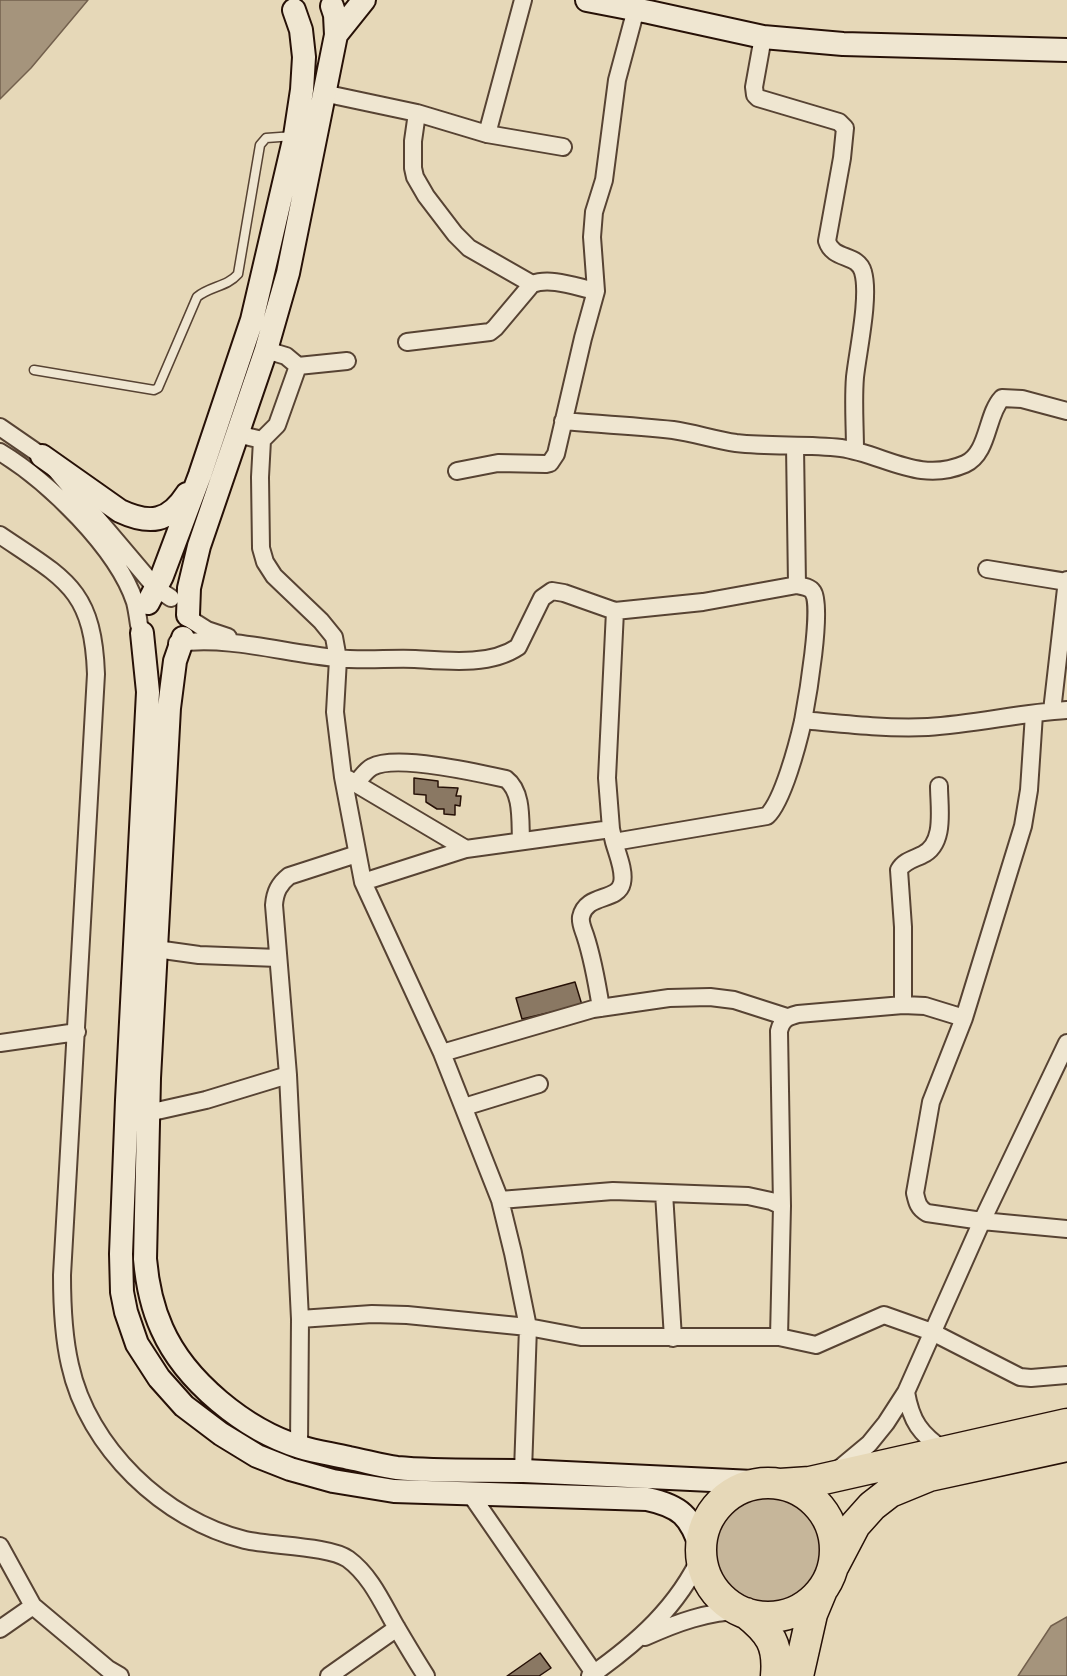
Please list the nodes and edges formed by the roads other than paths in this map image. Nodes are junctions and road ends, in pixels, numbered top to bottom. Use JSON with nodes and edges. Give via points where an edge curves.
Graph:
{"nodes":[{"id":1,"x":364,"y":0,"type":"edge"},
{"id":2,"x":523,"y":0,"type":"edge"},
{"id":3,"x":587,"y":0,"type":"edge"},
{"id":4,"x":338,"y":2,"type":"edge"},
{"id":5,"x":291,"y":5,"type":"edge"},
{"id":6,"x":646,"y":7,"type":"edge"},
{"id":7,"x":336,"y":35,"type":"junction"},
{"id":8,"x":763,"y":37,"type":"junction"},
{"id":9,"x":1067,"y":50,"type":"edge"},
{"id":10,"x":323,"y":93,"type":"junction"},
{"id":11,"x":417,"y":113,"type":"junction"},
{"id":12,"x":487,"y":134,"type":"junction"},
{"id":13,"x":306,"y":137,"type":"junction"},
{"id":14,"x":563,"y":147,"type":"dead end"},
{"id":15,"x":532,"y":284,"type":"junction"},
{"id":16,"x":596,"y":291,"type":"junction"},
{"id":17,"x":406,"y":342,"type":"dead end"},
{"id":18,"x":266,"y":350,"type":"junction"},
{"id":19,"x":347,"y":361,"type":"dead end"},
{"id":20,"x":298,"y":366,"type":"junction"},
{"id":21,"x":34,"y":370,"type":"dead end"},
{"id":22,"x":1067,"y":411,"type":"edge"},
{"id":23,"x":563,"y":422,"type":"junction"},
{"id":24,"x":0,"y":427,"type":"edge"},
{"id":25,"x":237,"y":435,"type":"junction"},
{"id":26,"x":262,"y":440,"type":"junction"},
{"id":27,"x":795,"y":446,"type":"junction"},
{"id":28,"x":855,"y":451,"type":"junction"},
{"id":29,"x":0,"y":452,"type":"edge"},
{"id":30,"x":42,"y":456,"type":"junction"},
{"id":31,"x":457,"y":471,"type":"dead end"},
{"id":32,"x":200,"y":475,"type":"junction"},
{"id":33,"x":0,"y":535,"type":"edge"},
{"id":34,"x":987,"y":569,"type":"dead end"},
{"id":35,"x":1067,"y":581,"type":"edge"},
{"id":36,"x":797,"y":585,"type":"junction"},
{"id":37,"x":158,"y":596,"type":"junction"},
{"id":38,"x":615,"y":611,"type":"junction"},
{"id":39,"x":141,"y":629,"type":"junction"},
{"id":40,"x":184,"y":631,"type":"junction"},
{"id":41,"x":249,"y":644,"type":"junction"},
{"id":42,"x":338,"y":659,"type":"junction"},
{"id":43,"x":1060,"y":710,"type":"edge"},
{"id":44,"x":1034,"y":714,"type":"junction"},
{"id":45,"x":803,"y":720,"type":"junction"},
{"id":46,"x":350,"y":780,"type":"junction"},
{"id":47,"x":939,"y":786,"type":"dead end"},
{"id":48,"x":613,"y":835,"type":"junction"},
{"id":49,"x":521,"y":841,"type":"junction"},
{"id":50,"x":466,"y":849,"type":"junction"},
{"id":51,"x":357,"y":854,"type":"junction"},
{"id":52,"x":363,"y":882,"type":"junction"},
{"id":53,"x":156,"y":949,"type":"junction"},
{"id":54,"x":278,"y":958,"type":"junction"},
{"id":55,"x":903,"y":1005,"type":"junction"},
{"id":56,"x":601,"y":1008,"type":"junction"},
{"id":57,"x":788,"y":1017,"type":"junction"},
{"id":58,"x":964,"y":1018,"type":"junction"},
{"id":59,"x":77,"y":1032,"type":"junction"},
{"id":60,"x":1067,"y":1042,"type":"edge"},
{"id":61,"x":0,"y":1043,"type":"edge"},
{"id":62,"x":442,"y":1053,"type":"junction"},
{"id":63,"x":288,"y":1075,"type":"junction"},
{"id":64,"x":539,"y":1083,"type":"dead end"},
{"id":65,"x":464,"y":1107,"type":"junction"},
{"id":66,"x":148,"y":1113,"type":"junction"},
{"id":67,"x":664,"y":1193,"type":"junction"},
{"id":68,"x":500,"y":1200,"type":"junction"},
{"id":69,"x":782,"y":1206,"type":"junction"},
{"id":70,"x":982,"y":1221,"type":"junction"},
{"id":71,"x":1067,"y":1229,"type":"edge"},
{"id":72,"x":300,"y":1319,"type":"junction"},
{"id":73,"x":528,"y":1328,"type":"junction"},
{"id":74,"x":932,"y":1332,"type":"junction"},
{"id":75,"x":779,"y":1336,"type":"junction"},
{"id":76,"x":673,"y":1338,"type":"junction"},
{"id":77,"x":1067,"y":1376,"type":"edge"},
{"id":78,"x":906,"y":1392,"type":"junction"},
{"id":79,"x":1067,"y":1424,"type":"edge"},
{"id":80,"x":299,"y":1446,"type":"junction"},
{"id":81,"x":1067,"y":1446,"type":"edge"},
{"id":82,"x":945,"y":1451,"type":"junction"},
{"id":83,"x":523,"y":1471,"type":"junction"},
{"id":84,"x":828,"y":1477,"type":"junction"},
{"id":85,"x":776,"y":1484,"type":"junction"},
{"id":86,"x":469,"y":1492,"type":"junction"},
{"id":87,"x":0,"y":1546,"type":"edge"},
{"id":88,"x":701,"y":1551,"type":"junction"},
{"id":89,"x":830,"y":1575,"type":"junction"},
{"id":90,"x":33,"y":1606,"type":"junction"},
{"id":91,"x":744,"y":1612,"type":"junction"},
{"id":92,"x":397,"y":1628,"type":"junction"},
{"id":93,"x":0,"y":1629,"type":"edge"},
{"id":94,"x":634,"y":1642,"type":"junction"},
{"id":95,"x":593,"y":1675,"type":"edge"},
{"id":96,"x":120,"y":1676,"type":"edge"},
{"id":97,"x":329,"y":1676,"type":"edge"},
{"id":98,"x":426,"y":1676,"type":"edge"},
{"id":99,"x":776,"y":1676,"type":"edge"},
{"id":100,"x":798,"y":1676,"type":"edge"}],
"edges":[{"from":1,"to":7,"type":"main road"},
{"from":2,"to":12,"type":"street"},
{"from":3,"to":6,"type":"main road"},
{"from":4,"to":5,"type":"main road","via":[[314,18],[306,17]]},
{"from":4,"to":7,"type":"main road"},
{"from":5,"to":13,"type":"main road","via":[[301,30]]},
{"from":6,"to":8,"type":"main road"},
{"from":6,"to":16,"type":"street","via":[[617,80],[604,180],[594,212]]},
{"from":7,"to":10,"type":"main road"},
{"from":8,"to":9,"type":"main road","via":[[843,44]]},
{"from":8,"to":28,"type":"street","via":[[755,95],[839,122],[845,128],[827,241],[833,252],[859,264],[863,271],[863,314],[855,381]]},
{"from":10,"to":11,"type":"street"},
{"from":10,"to":13,"type":"main road"},
{"from":11,"to":12,"type":"street"},
{"from":11,"to":15,"type":"street","via":[[413,168],[426,196],[469,248]]},
{"from":12,"to":14,"type":"street"},
{"from":13,"to":18,"type":"main road","via":[[288,273]]},
{"from":13,"to":21,"type":"lane","via":[[266,138],[260,145],[238,274],[231,282],[197,297],[158,387],[154,390]]},
{"from":13,"to":32,"type":"main road","via":[[252,320]]},
{"from":15,"to":16,"type":"street","via":[[547,281]]},
{"from":15,"to":17,"type":"street","via":[[490,332]]},
{"from":16,"to":23,"type":"street"},
{"from":18,"to":20,"type":"street","via":[[286,356]]},
{"from":18,"to":25,"type":"main road"},
{"from":19,"to":20,"type":"street"},
{"from":20,"to":26,"type":"street","via":[[277,425]]},
{"from":22,"to":28,"type":"street","via":[[1002,398],[976,455],[968,463],[952,468],[919,470]]},
{"from":23,"to":27,"type":"street","via":[[675,430],[734,443]]},
{"from":23,"to":31,"type":"street","via":[[550,463],[498,463]]},
{"from":24,"to":30,"type":"street"},
{"from":25,"to":26,"type":"street"},
{"from":25,"to":40,"type":"main road","via":[[192,570]]},
{"from":26,"to":42,"type":"street","via":[[261,548],[265,562],[334,637]]},
{"from":27,"to":28,"type":"street"},
{"from":27,"to":36,"type":"street"},
{"from":29,"to":39,"type":"street","via":[[54,492],[110,556],[130,591]]},
{"from":30,"to":32,"type":"main road","via":[[120,511],[141,519],[170,514]]},
{"from":30,"to":37,"type":"street"},
{"from":32,"to":37,"type":"main road"},
{"from":33,"to":59,"type":"street","via":[[73,589],[90,626],[95,652]]},
{"from":34,"to":35,"type":"street"},
{"from":35,"to":43,"type":"street"},
{"from":36,"to":38,"type":"street","via":[[703,602]]},
{"from":36,"to":45,"type":"street","via":[[813,592],[817,613]]},
{"from":37,"to":39,"type":"main road","via":[[140,617]]},
{"from":37,"to":40,"type":"main road","via":[[178,602]]},
{"from":38,"to":42,"type":"street","via":[[552,591],[542,598],[518,647],[502,654],[463,660]]},
{"from":38,"to":48,"type":"street","via":[[607,778]]},
{"from":39,"to":40,"type":"main road","via":[[146,640],[161,647]]},
{"from":39,"to":86,"type":"main road","via":[[148,692],[121,1254],[122,1292],[137,1344],[159,1378],[184,1406],[257,1456],[343,1482],[394,1491]]},
{"from":40,"to":41,"type":"street","via":[[207,630]]},
{"from":40,"to":41,"type":"street","via":[[204,642]]},
{"from":40,"to":53,"type":"main road","via":[[169,700]]},
{"from":41,"to":42,"type":"street"},
{"from":42,"to":46,"type":"street","via":[[335,712]]},
{"from":43,"to":44,"type":"street"},
{"from":44,"to":45,"type":"street","via":[[927,727]]},
{"from":44,"to":58,"type":"street","via":[[1023,826]]},
{"from":45,"to":48,"type":"street","via":[[787,776],[767,816]]},
{"from":46,"to":49,"type":"street","via":[[383,763],[453,768],[506,779],[516,792]]},
{"from":46,"to":50,"type":"street"},
{"from":46,"to":51,"type":"street"},
{"from":47,"to":55,"type":"street","via":[[937,842],[900,870]]},
{"from":48,"to":49,"type":"street"},
{"from":48,"to":56,"type":"street","via":[[622,885],[614,894],[585,907],[581,921],[595,965]]},
{"from":49,"to":50,"type":"street"},
{"from":50,"to":52,"type":"street"},
{"from":51,"to":52,"type":"street"},
{"from":51,"to":54,"type":"street","via":[[290,876],[281,883],[274,905]]},
{"from":52,"to":62,"type":"street"},
{"from":53,"to":54,"type":"street"},
{"from":53,"to":66,"type":"main road"},
{"from":54,"to":63,"type":"street"},
{"from":55,"to":57,"type":"street"},
{"from":55,"to":58,"type":"street","via":[[925,1006]]},
{"from":56,"to":57,"type":"street","via":[[687,996],[710,997],[734,1000]]},
{"from":56,"to":62,"type":"street"},
{"from":57,"to":69,"type":"street","via":[[781,1022],[779,1031]]},
{"from":58,"to":70,"type":"street","via":[[931,1102],[915,1193],[921,1210],[927,1213]]},
{"from":59,"to":61,"type":"street"},
{"from":59,"to":92,"type":"street","via":[[62,1320],[70,1367],[83,1406],[111,1451],[163,1500],[228,1536],[346,1558],[371,1583]]},
{"from":60,"to":70,"type":"street"},
{"from":62,"to":65,"type":"street"},
{"from":63,"to":66,"type":"street"},
{"from":63,"to":72,"type":"street"},
{"from":64,"to":65,"type":"street"},
{"from":65,"to":68,"type":"street"},
{"from":66,"to":80,"type":"main road","via":[[145,1258],[147,1280],[162,1329],[175,1352],[221,1404],[260,1429]]},
{"from":67,"to":68,"type":"street","via":[[613,1191]]},
{"from":67,"to":69,"type":"street","via":[[759,1197]]},
{"from":67,"to":76,"type":"street"},
{"from":68,"to":73,"type":"street"},
{"from":69,"to":75,"type":"street"},
{"from":70,"to":71,"type":"street"},
{"from":70,"to":74,"type":"street"},
{"from":72,"to":73,"type":"street","via":[[372,1314]]},
{"from":72,"to":80,"type":"street"},
{"from":73,"to":76,"type":"street","via":[[581,1337]]},
{"from":73,"to":83,"type":"street"},
{"from":74,"to":75,"type":"street","via":[[884,1315],[816,1345]]},
{"from":74,"to":77,"type":"street","via":[[1020,1377]]},
{"from":74,"to":78,"type":"street"},
{"from":75,"to":76,"type":"street"},
{"from":78,"to":82,"type":"street","via":[[918,1427]]},
{"from":78,"to":84,"type":"street","via":[[869,1444]]},
{"from":79,"to":82,"type":"highway"},
{"from":80,"to":83,"type":"main road","via":[[395,1468]]},
{"from":81,"to":89,"type":"highway","via":[[929,1476],[890,1492],[855,1525]]},
{"from":82,"to":84,"type":"highway"},
{"from":83,"to":85,"type":"main road"},
{"from":84,"to":85,"type":"highway"},
{"from":85,"to":88,"type":"highway","via":[[752,1485],[732,1493],[705,1526]]},
{"from":85,"to":89,"type":"highway","via":[[795,1488],[813,1500],[826,1517],[834,1537]]},
{"from":86,"to":88,"type":"main road","via":[[662,1502],[687,1516],[696,1530]]},
{"from":86,"to":95,"type":"street"},
{"from":87,"to":90,"type":"street"},
{"from":88,"to":91,"type":"highway","via":[[704,1571],[715,1591]]},
{"from":88,"to":94,"type":"street","via":[[680,1594]]},
{"from":89,"to":91,"type":"highway","via":[[815,1598],[796,1611],[775,1617]]},
{"from":89,"to":100,"type":"highway","via":[[812,1614]]},
{"from":90,"to":93,"type":"street"},
{"from":90,"to":96,"type":"street"},
{"from":91,"to":94,"type":"street","via":[[725,1611],[687,1620]]},
{"from":91,"to":99,"type":"highway","via":[[767,1632],[775,1645]]},
{"from":92,"to":97,"type":"street"},
{"from":92,"to":98,"type":"street"},
{"from":94,"to":95,"type":"street"}]}
